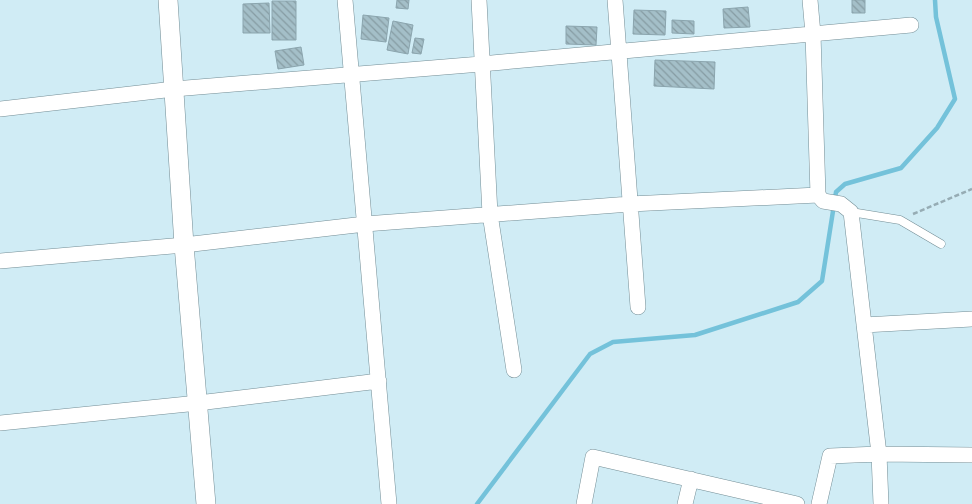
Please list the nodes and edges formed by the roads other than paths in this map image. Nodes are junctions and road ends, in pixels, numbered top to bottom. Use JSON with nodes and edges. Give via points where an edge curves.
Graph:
{"nodes":[{"id":1,"x":168,"y":0,"type":"edge"},
{"id":2,"x":344,"y":0,"type":"edge"},
{"id":3,"x":479,"y":0,"type":"edge"},
{"id":4,"x":615,"y":0,"type":"edge"},
{"id":5,"x":810,"y":0,"type":"edge"},
{"id":6,"x":911,"y":25,"type":"dead end"},
{"id":7,"x":813,"y":34,"type":"junction"},
{"id":8,"x":619,"y":51,"type":"junction"},
{"id":9,"x":481,"y":64,"type":"junction"},
{"id":10,"x":351,"y":75,"type":"junction"},
{"id":11,"x":174,"y":89,"type":"junction"},
{"id":12,"x":0,"y":109,"type":"edge"},
{"id":13,"x":820,"y":198,"type":"junction"},
{"id":14,"x":630,"y":204,"type":"junction"},
{"id":15,"x":846,"y":208,"type":"junction"},
{"id":16,"x":490,"y":214,"type":"junction"},
{"id":17,"x":365,"y":224,"type":"junction"},
{"id":18,"x":941,"y":244,"type":"dead end"},
{"id":19,"x":184,"y":245,"type":"junction"},
{"id":20,"x":0,"y":261,"type":"edge"},
{"id":21,"x":638,"y":307,"type":"dead end"},
{"id":22,"x":972,"y":319,"type":"edge"},
{"id":23,"x":864,"y":325,"type":"junction"},
{"id":24,"x":514,"y":370,"type":"dead end"},
{"id":25,"x":379,"y":381,"type":"junction"},
{"id":26,"x":198,"y":404,"type":"junction"},
{"id":27,"x":0,"y":423,"type":"edge"},
{"id":28,"x":879,"y":454,"type":"junction"},
{"id":29,"x":972,"y":454,"type":"edge"},
{"id":30,"x":691,"y":479,"type":"junction"},
{"id":31,"x":206,"y":504,"type":"edge"},
{"id":32,"x":389,"y":504,"type":"edge"},
{"id":33,"x":584,"y":504,"type":"edge"},
{"id":34,"x":685,"y":504,"type":"edge"},
{"id":35,"x":796,"y":504,"type":"edge"},
{"id":36,"x":819,"y":504,"type":"edge"},
{"id":37,"x":881,"y":504,"type":"edge"}],
"edges":[{"from":1,"to":11,"type":"street"},
{"from":2,"to":10,"type":"street"},
{"from":3,"to":9,"type":"street"},
{"from":4,"to":8,"type":"street"},
{"from":5,"to":7,"type":"street"},
{"from":6,"to":7,"type":"street"},
{"from":7,"to":8,"type":"street"},
{"from":7,"to":13,"type":"street"},
{"from":8,"to":9,"type":"street"},
{"from":8,"to":14,"type":"street"},
{"from":9,"to":10,"type":"street"},
{"from":9,"to":16,"type":"street"},
{"from":10,"to":11,"type":"street"},
{"from":10,"to":17,"type":"street"},
{"from":11,"to":12,"type":"street"},
{"from":11,"to":19,"type":"street"},
{"from":13,"to":14,"type":"street"},
{"from":13,"to":15,"type":"street"},
{"from":14,"to":16,"type":"street"},
{"from":14,"to":21,"type":"street"},
{"from":15,"to":18,"type":"lane","via":[[900,220]]},
{"from":15,"to":23,"type":"street"},
{"from":16,"to":17,"type":"street"},
{"from":16,"to":24,"type":"street"},
{"from":17,"to":19,"type":"street"},
{"from":17,"to":25,"type":"street"},
{"from":19,"to":20,"type":"street"},
{"from":19,"to":26,"type":"street"},
{"from":22,"to":23,"type":"street"},
{"from":23,"to":28,"type":"street"},
{"from":25,"to":26,"type":"street"},
{"from":25,"to":32,"type":"street"},
{"from":26,"to":27,"type":"street"},
{"from":26,"to":31,"type":"street"},
{"from":28,"to":29,"type":"street"},
{"from":28,"to":36,"type":"street","via":[[830,456]]},
{"from":28,"to":37,"type":"street"},
{"from":30,"to":33,"type":"street","via":[[593,457]]},
{"from":30,"to":34,"type":"street"},
{"from":30,"to":35,"type":"street"}]}
